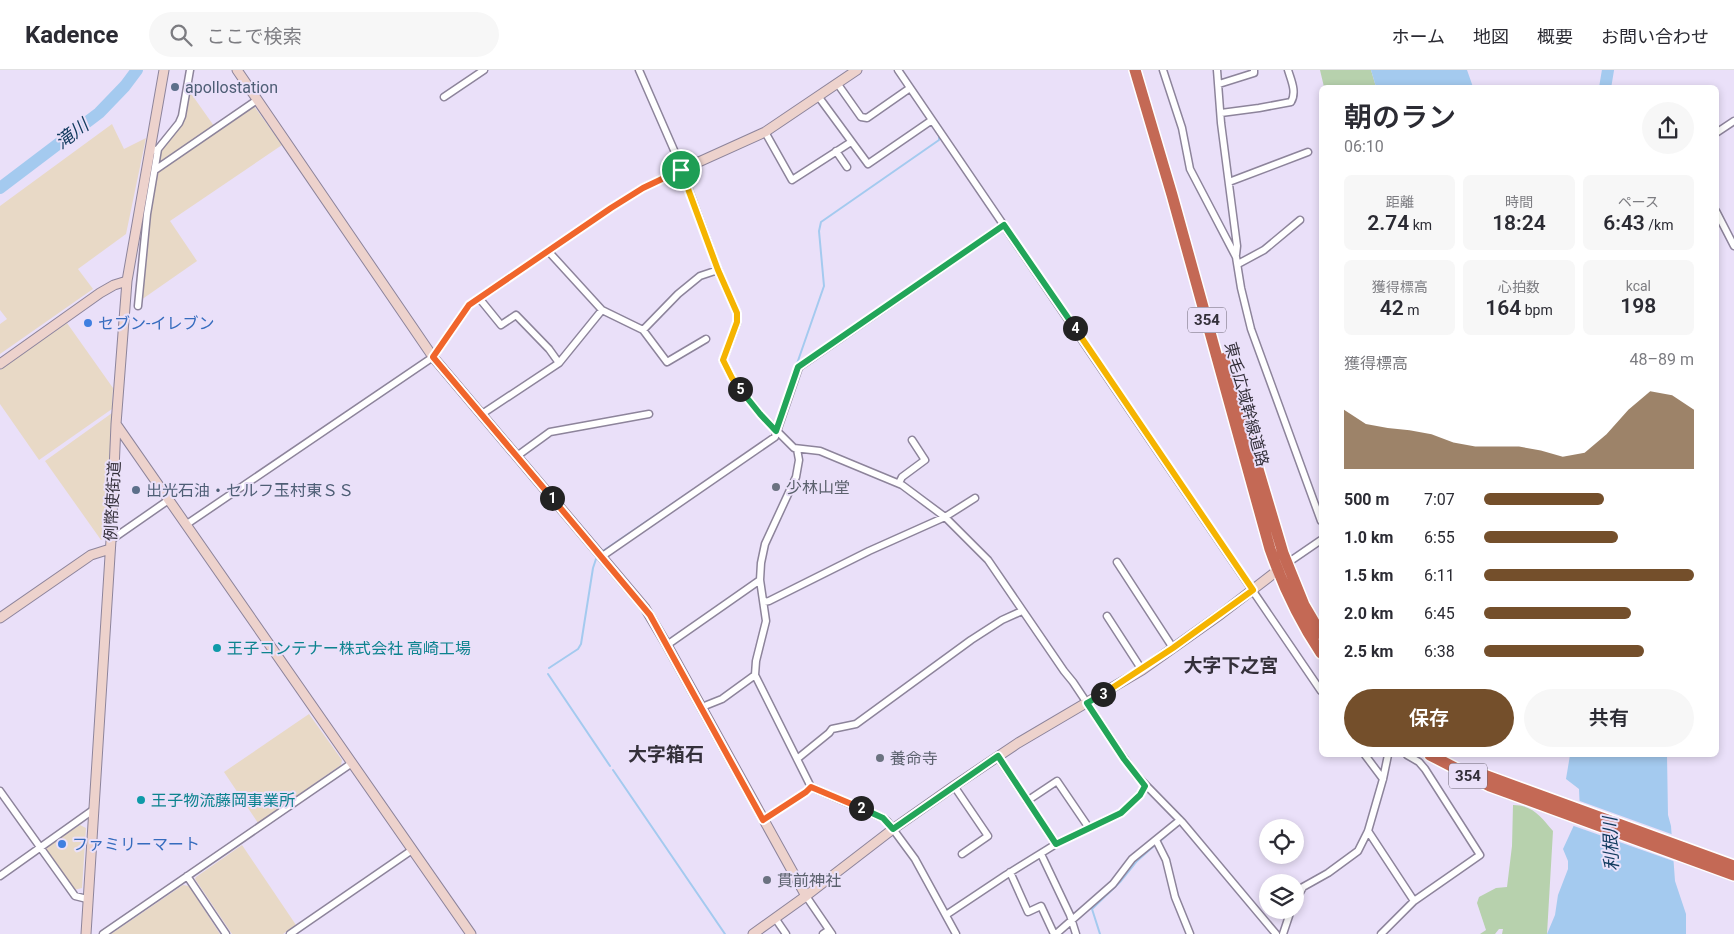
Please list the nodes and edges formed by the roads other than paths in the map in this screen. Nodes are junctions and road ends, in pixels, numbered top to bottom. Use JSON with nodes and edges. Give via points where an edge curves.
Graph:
{"nodes":[{"id":1,"x":164,"y":70,"type":"edge"},
{"id":2,"x":190,"y":70,"type":"edge"},
{"id":3,"x":237,"y":70,"type":"edge"},
{"id":4,"x":484,"y":70,"type":"edge"},
{"id":5,"x":639,"y":70,"type":"edge"},
{"id":6,"x":856,"y":70,"type":"edge"},
{"id":7,"x":898,"y":70,"type":"edge"},
{"id":8,"x":1135,"y":70,"type":"edge"},
{"id":9,"x":1143,"y":70,"type":"edge"},
{"id":10,"x":1163,"y":70,"type":"edge"},
{"id":11,"x":1217,"y":70,"type":"edge"},
{"id":12,"x":1254,"y":70,"type":"edge"},
{"id":13,"x":1288,"y":70,"type":"edge"},
{"id":14,"x":837,"y":83,"type":"junction"},
{"id":15,"x":1218,"y":84,"type":"junction"},
{"id":16,"x":910,"y":88,"type":"junction"},
{"id":17,"x":818,"y":96,"type":"junction"},
{"id":18,"x":444,"y":97,"type":"dead end"},
{"id":19,"x":258,"y":100,"type":"junction"},
{"id":20,"x":1220,"y":113,"type":"junction"},
{"id":21,"x":932,"y":120,"type":"junction"},
{"id":22,"x":1734,"y":121,"type":"edge"},
{"id":23,"x":1719,"y":131,"type":"edge"},
{"id":24,"x":764,"y":132,"type":"junction"},
{"id":25,"x":851,"y":142,"type":"junction"},
{"id":26,"x":154,"y":150,"type":"junction"},
{"id":27,"x":836,"y":151,"type":"junction"},
{"id":28,"x":1308,"y":152,"type":"dead end"},
{"id":29,"x":847,"y":168,"type":"dead end"},
{"id":30,"x":155,"y":170,"type":"junction"},
{"id":31,"x":681,"y":170,"type":"junction"},
{"id":32,"x":1229,"y":182,"type":"junction"},
{"id":33,"x":1719,"y":217,"type":"edge"},
{"id":34,"x":1300,"y":220,"type":"dead end"},
{"id":35,"x":1004,"y":225,"type":"junction"},
{"id":36,"x":1734,"y":246,"type":"edge"},
{"id":37,"x":548,"y":252,"type":"junction"},
{"id":38,"x":1236,"y":255,"type":"junction"},
{"id":39,"x":1238,"y":264,"type":"junction"},
{"id":40,"x":718,"y":270,"type":"junction"},
{"id":41,"x":127,"y":281,"type":"junction"},
{"id":42,"x":479,"y":298,"type":"junction"},
{"id":43,"x":138,"y":306,"type":"dead end"},
{"id":44,"x":602,"y":310,"type":"junction"},
{"id":45,"x":643,"y":330,"type":"junction"},
{"id":46,"x":706,"y":339,"type":"dead end"},
{"id":47,"x":433,"y":357,"type":"junction"},
{"id":48,"x":559,"y":363,"type":"junction"},
{"id":49,"x":0,"y":364,"type":"edge"},
{"id":50,"x":482,"y":414,"type":"junction"},
{"id":51,"x":649,"y":414,"type":"dead end"},
{"id":52,"x":116,"y":424,"type":"junction"},
{"id":53,"x":776,"y":431,"type":"junction"},
{"id":54,"x":912,"y":440,"type":"dead end"},
{"id":55,"x":797,"y":449,"type":"junction"},
{"id":56,"x":517,"y":456,"type":"junction"},
{"id":57,"x":899,"y":483,"type":"junction"},
{"id":58,"x":975,"y":498,"type":"dead end"},
{"id":59,"x":170,"y":499,"type":"junction"},
{"id":60,"x":1319,"y":516,"type":"edge"},
{"id":61,"x":945,"y":517,"type":"junction"},
{"id":62,"x":187,"y":524,"type":"junction"},
{"id":63,"x":1319,"y":541,"type":"edge"},
{"id":64,"x":110,"y":545,"type":"junction"},
{"id":65,"x":601,"y":557,"type":"junction"},
{"id":66,"x":1117,"y":562,"type":"dead end"},
{"id":67,"x":1282,"y":567,"type":"junction"},
{"id":68,"x":760,"y":580,"type":"junction"},
{"id":69,"x":1253,"y":590,"type":"junction"},
{"id":70,"x":764,"y":602,"type":"junction"},
{"id":71,"x":1022,"y":611,"type":"junction"},
{"id":72,"x":1107,"y":616,"type":"dead end"},
{"id":73,"x":0,"y":618,"type":"edge"},
{"id":74,"x":1319,"y":631,"type":"edge"},
{"id":75,"x":667,"y":645,"type":"junction"},
{"id":76,"x":1173,"y":648,"type":"junction"},
{"id":77,"x":1319,"y":650,"type":"edge"},
{"id":78,"x":1142,"y":670,"type":"junction"},
{"id":79,"x":756,"y":675,"type":"junction"},
{"id":80,"x":1319,"y":688,"type":"edge"},
{"id":81,"x":1087,"y":703,"type":"junction"},
{"id":82,"x":702,"y":707,"type":"junction"},
{"id":83,"x":998,"y":756,"type":"junction"},
{"id":84,"x":1367,"y":757,"type":"edge"},
{"id":85,"x":1388,"y":757,"type":"edge"},
{"id":86,"x":1410,"y":757,"type":"edge"},
{"id":87,"x":1434,"y":757,"type":"edge"},
{"id":88,"x":1448,"y":757,"type":"edge"},
{"id":89,"x":797,"y":759,"type":"junction"},
{"id":90,"x":352,"y":763,"type":"junction"},
{"id":91,"x":1384,"y":779,"type":"junction"},
{"id":92,"x":954,"y":786,"type":"junction"},
{"id":93,"x":1145,"y":786,"type":"junction"},
{"id":94,"x":811,"y":787,"type":"junction"},
{"id":95,"x":1509,"y":789,"type":"junction"},
{"id":96,"x":0,"y":791,"type":"edge"},
{"id":97,"x":1027,"y":801,"type":"junction"},
{"id":98,"x":93,"y":810,"type":"junction"},
{"id":99,"x":763,"y":820,"type":"junction"},
{"id":100,"x":1180,"y":820,"type":"junction"},
{"id":101,"x":1089,"y":828,"type":"junction"},
{"id":102,"x":893,"y":829,"type":"junction"},
{"id":103,"x":1368,"y":831,"type":"junction"},
{"id":104,"x":1156,"y":840,"type":"junction"},
{"id":105,"x":1056,"y":844,"type":"junction"},
{"id":106,"x":40,"y":848,"type":"junction"},
{"id":107,"x":412,"y":850,"type":"junction"},
{"id":108,"x":962,"y":854,"type":"dead end"},
{"id":109,"x":1041,"y":854,"type":"junction"},
{"id":110,"x":1734,"y":866,"type":"edge"},
{"id":111,"x":1010,"y":872,"type":"junction"},
{"id":112,"x":1734,"y":875,"type":"edge"},
{"id":113,"x":0,"y":876,"type":"edge"},
{"id":114,"x":187,"y":876,"type":"junction"},
{"id":115,"x":1304,"y":885,"type":"edge"},
{"id":116,"x":806,"y":896,"type":"junction"},
{"id":117,"x":87,"y":899,"type":"junction"},
{"id":118,"x":1414,"y":900,"type":"junction"},
{"id":119,"x":946,"y":915,"type":"junction"},
{"id":120,"x":775,"y":918,"type":"junction"},
{"id":121,"x":1288,"y":919,"type":"edge"},
{"id":122,"x":1071,"y":921,"type":"junction"},
{"id":123,"x":828,"y":933,"type":"edge"},
{"id":124,"x":86,"y":934,"type":"edge"},
{"id":125,"x":103,"y":934,"type":"edge"},
{"id":126,"x":226,"y":934,"type":"edge"},
{"id":127,"x":290,"y":934,"type":"edge"},
{"id":128,"x":472,"y":934,"type":"edge"},
{"id":129,"x":753,"y":934,"type":"edge"},
{"id":130,"x":786,"y":934,"type":"edge"},
{"id":131,"x":956,"y":934,"type":"edge"},
{"id":132,"x":1055,"y":934,"type":"edge"},
{"id":133,"x":1076,"y":934,"type":"edge"},
{"id":134,"x":1190,"y":934,"type":"edge"},
{"id":135,"x":1276,"y":934,"type":"edge"},
{"id":136,"x":1284,"y":934,"type":"edge"},
{"id":137,"x":1381,"y":934,"type":"edge"}],
"edges":[{"from":1,"to":26,"type":"street","name":"例幣使街道"},
{"from":2,"to":26,"type":"street","via":[[179,123]]},
{"from":3,"to":19,"type":"street"},
{"from":4,"to":18,"type":"street"},
{"from":5,"to":31,"type":"street"},
{"from":6,"to":14,"type":"street"},
{"from":7,"to":16,"type":"street"},
{"from":8,"to":67,"type":"highway","name":"東毛広域幹線道路","number":"354","via":[[1259,513]]},
{"from":9,"to":67,"type":"highway","name":"東毛広域幹線道路","number":"354"},
{"from":10,"to":38,"type":"street","via":[[1182,128],[1190,168]]},
{"from":11,"to":15,"type":"street"},
{"from":12,"to":15,"type":"street","via":[[1254,73]]},
{"from":13,"to":20,"type":"street","via":[[1294,92],[1291,102]]},
{"from":14,"to":16,"type":"street","via":[[861,117],[867,118]]},
{"from":14,"to":17,"type":"street"},
{"from":15,"to":20,"type":"street"},
{"from":16,"to":21,"type":"street"},
{"from":17,"to":24,"type":"street"},
{"from":17,"to":25,"type":"street"},
{"from":19,"to":30,"type":"street"},
{"from":19,"to":47,"type":"street"},
{"from":20,"to":32,"type":"street"},
{"from":21,"to":25,"type":"street","via":[[868,164]]},
{"from":21,"to":35,"type":"street"},
{"from":22,"to":23,"type":"street"},
{"from":24,"to":27,"type":"street","via":[[792,180]]},
{"from":24,"to":31,"type":"street"},
{"from":25,"to":27,"type":"street"},
{"from":26,"to":30,"type":"street"},
{"from":26,"to":41,"type":"street","name":"例幣使街道"},
{"from":27,"to":29,"type":"street"},
{"from":28,"to":32,"type":"street"},
{"from":30,"to":43,"type":"street"},
{"from":31,"to":37,"type":"street","via":[[643,188]]},
{"from":31,"to":40,"type":"street"},
{"from":32,"to":38,"type":"street"},
{"from":33,"to":36,"type":"street"},
{"from":34,"to":39,"type":"street","via":[[1264,250]]},
{"from":35,"to":53,"type":"street","via":[[798,367]]},
{"from":35,"to":69,"type":"street"},
{"from":37,"to":42,"type":"street"},
{"from":37,"to":44,"type":"street"},
{"from":38,"to":39,"type":"street"},
{"from":39,"to":60,"type":"street","via":[[1251,329]]},
{"from":40,"to":45,"type":"street","via":[[700,276]]},
{"from":40,"to":53,"type":"street","via":[[738,317],[723,360],[732,378]]},
{"from":41,"to":49,"type":"street","via":[[100,292]]},
{"from":41,"to":52,"type":"street","name":"例幣使街道"},
{"from":42,"to":47,"type":"street","via":[[469,305]]},
{"from":42,"to":48,"type":"street","via":[[501,325],[516,315]]},
{"from":44,"to":45,"type":"street"},
{"from":44,"to":48,"type":"street"},
{"from":45,"to":46,"type":"street","via":[[667,362]]},
{"from":47,"to":50,"type":"street"},
{"from":47,"to":62,"type":"street"},
{"from":48,"to":50,"type":"street"},
{"from":50,"to":56,"type":"street"},
{"from":51,"to":56,"type":"street","via":[[550,432]]},
{"from":52,"to":59,"type":"street"},
{"from":52,"to":64,"type":"street","name":"例幣使街道"},
{"from":53,"to":55,"type":"street"},
{"from":53,"to":65,"type":"street","via":[[775,437]]},
{"from":54,"to":57,"type":"street","via":[[925,460],[902,477]]},
{"from":55,"to":57,"type":"street","via":[[820,450]]},
{"from":55,"to":68,"type":"street","via":[[796,477],[765,544]]},
{"from":56,"to":65,"type":"street"},
{"from":57,"to":61,"type":"street"},
{"from":58,"to":61,"type":"street"},
{"from":59,"to":62,"type":"street"},
{"from":59,"to":64,"type":"street"},
{"from":61,"to":70,"type":"street"},
{"from":61,"to":71,"type":"street","via":[[988,560]]},
{"from":62,"to":90,"type":"street"},
{"from":63,"to":67,"type":"street"},
{"from":64,"to":73,"type":"street"},
{"from":64,"to":98,"type":"street","name":"例幣使街道"},
{"from":65,"to":75,"type":"street","via":[[645,608]]},
{"from":66,"to":76,"type":"street"},
{"from":67,"to":69,"type":"street"},
{"from":67,"to":74,"type":"highway","name":"東毛広域幹線道路","number":"354"},
{"from":67,"to":77,"type":"highway","name":"東毛広域幹線道路","number":"354","via":[[1294,608]]},
{"from":68,"to":70,"type":"street"},
{"from":68,"to":75,"type":"street"},
{"from":69,"to":76,"type":"street"},
{"from":69,"to":80,"type":"street"},
{"from":70,"to":79,"type":"street","via":[[766,620],[756,661]]},
{"from":71,"to":81,"type":"street"},
{"from":71,"to":89,"type":"street","via":[[971,640],[856,724],[832,729]]},
{"from":72,"to":78,"type":"street"},
{"from":75,"to":82,"type":"street"},
{"from":76,"to":78,"type":"street"},
{"from":78,"to":81,"type":"street"},
{"from":79,"to":82,"type":"street","via":[[722,699]]},
{"from":79,"to":89,"type":"street"},
{"from":81,"to":83,"type":"street"},
{"from":81,"to":93,"type":"street"},
{"from":82,"to":99,"type":"street"},
{"from":83,"to":92,"type":"street"},
{"from":83,"to":97,"type":"street"},
{"from":84,"to":91,"type":"street"},
{"from":85,"to":91,"type":"street"},
{"from":86,"to":118,"type":"street","via":[[1425,769],[1480,855]]},
{"from":87,"to":95,"type":"highway","number":"354","via":[[1477,780]]},
{"from":88,"to":95,"type":"highway","number":"354"},
{"from":89,"to":94,"type":"street"},
{"from":90,"to":107,"type":"street"},
{"from":90,"to":114,"type":"street"},
{"from":91,"to":103,"type":"street"},
{"from":92,"to":102,"type":"street"},
{"from":92,"to":108,"type":"street","via":[[988,836]]},
{"from":93,"to":100,"type":"street"},
{"from":93,"to":101,"type":"street","via":[[1121,813]]},
{"from":94,"to":99,"type":"street"},
{"from":94,"to":102,"type":"street","via":[[883,818]]},
{"from":95,"to":110,"type":"highway","number":"354"},
{"from":95,"to":112,"type":"highway","number":"354"},
{"from":96,"to":106,"type":"street"},
{"from":97,"to":101,"type":"street","via":[[1057,781]]},
{"from":97,"to":105,"type":"street"},
{"from":98,"to":106,"type":"street"},
{"from":98,"to":117,"type":"street","name":"例幣使街道"},
{"from":99,"to":116,"type":"street"},
{"from":100,"to":104,"type":"street"},
{"from":100,"to":135,"type":"street"},
{"from":101,"to":105,"type":"street"},
{"from":102,"to":116,"type":"street"},
{"from":102,"to":119,"type":"street","via":[[915,859]]},
{"from":103,"to":115,"type":"street","via":[[1358,851]]},
{"from":103,"to":118,"type":"street"},
{"from":104,"to":122,"type":"street"},
{"from":104,"to":134,"type":"street","via":[[1166,860],[1175,897]]},
{"from":105,"to":109,"type":"street"},
{"from":106,"to":113,"type":"street"},
{"from":106,"to":117,"type":"street","via":[[74,896]]},
{"from":107,"to":127,"type":"street"},
{"from":107,"to":128,"type":"street"},
{"from":109,"to":111,"type":"street"},
{"from":109,"to":122,"type":"street"},
{"from":111,"to":119,"type":"street"},
{"from":111,"to":132,"type":"street","via":[[1028,912],[1041,906]]},
{"from":114,"to":125,"type":"street"},
{"from":114,"to":126,"type":"street"},
{"from":116,"to":120,"type":"street"},
{"from":116,"to":123,"type":"street"},
{"from":117,"to":124,"type":"street","name":"例幣使街道"},
{"from":118,"to":137,"type":"street"},
{"from":119,"to":131,"type":"street"},
{"from":120,"to":129,"type":"street"},
{"from":120,"to":130,"type":"street"},
{"from":121,"to":136,"type":"street"},
{"from":122,"to":132,"type":"street"},
{"from":122,"to":133,"type":"street"}]}
